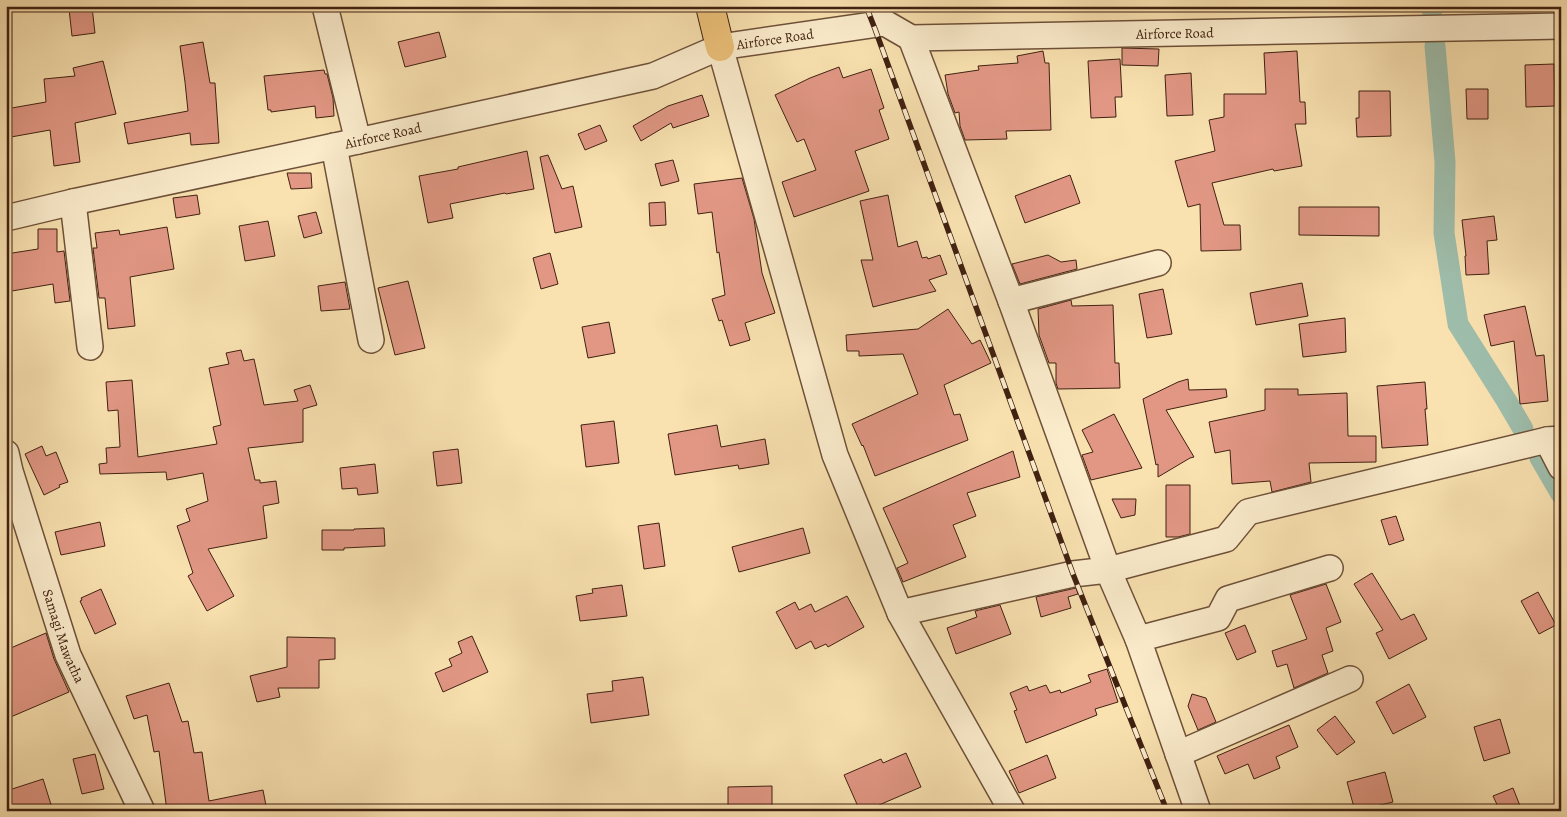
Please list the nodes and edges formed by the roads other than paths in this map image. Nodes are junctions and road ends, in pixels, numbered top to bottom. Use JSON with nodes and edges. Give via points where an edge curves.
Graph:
{"nodes":[{"id":1,"x":325,"y":6,"type":"edge"},
{"id":2,"x":710,"y":6,"type":"edge"},
{"id":3,"x":1561,"y":26,"type":"edge"},
{"id":4,"x":911,"y":38,"type":"junction"},
{"id":5,"x":720,"y":47,"type":"junction"},
{"id":6,"x":358,"y":141,"type":"junction"},
{"id":7,"x":334,"y":146,"type":"junction"},
{"id":8,"x":73,"y":202,"type":"junction"},
{"id":9,"x":6,"y":218,"type":"edge"},
{"id":10,"x":1158,"y":263,"type":"dead end"},
{"id":11,"x":1011,"y":301,"type":"junction"},
{"id":12,"x":371,"y":340,"type":"dead end"},
{"id":13,"x":90,"y":347,"type":"dead end"},
{"id":14,"x":1554,"y":439,"type":"edge"},
{"id":15,"x":6,"y":453,"type":"edge"},
{"id":16,"x":1561,"y":467,"type":"edge"},
{"id":17,"x":1330,"y":568,"type":"dead end"},
{"id":18,"x":1108,"y":570,"type":"junction"},
{"id":19,"x":900,"y":613,"type":"junction"},
{"id":20,"x":1138,"y":639,"type":"junction"},
{"id":21,"x":1350,"y":679,"type":"dead end"},
{"id":22,"x":1178,"y":754,"type":"junction"},
{"id":23,"x":142,"y":811,"type":"edge"},
{"id":24,"x":1012,"y":811,"type":"edge"},
{"id":25,"x":1198,"y":811,"type":"edge"}],
"edges":[{"from":1,"to":6,"type":"street"},
{"from":2,"to":5,"type":"main road"},
{"from":3,"to":4,"type":"street","name":"Airforce Road"},
{"from":4,"to":5,"type":"street","name":"Airforce Road","via":[[885,23]]},
{"from":4,"to":11,"type":"street"},
{"from":5,"to":6,"type":"street","name":"Airforce Road","via":[[653,76]]},
{"from":5,"to":19,"type":"street","via":[[835,455]]},
{"from":6,"to":7,"type":"street","name":"Airforce Road"},
{"from":7,"to":8,"type":"street","name":"Airforce Road"},
{"from":7,"to":12,"type":"street"},
{"from":8,"to":9,"type":"street","name":"Airforce Road"},
{"from":8,"to":13,"type":"street"},
{"from":10,"to":11,"type":"street"},
{"from":11,"to":18,"type":"street"},
{"from":14,"to":16,"type":"street"},
{"from":14,"to":18,"type":"street","via":[[1248,512],[1226,539]]},
{"from":15,"to":23,"type":"street","name":"Samagi Mawatha","via":[[68,654]]},
{"from":17,"to":20,"type":"street","via":[[1228,598],[1218,618]]},
{"from":18,"to":19,"type":"street","via":[[1073,574]]},
{"from":18,"to":20,"type":"street"},
{"from":19,"to":24,"type":"street"},
{"from":20,"to":22,"type":"street"},
{"from":21,"to":22,"type":"street"},
{"from":22,"to":25,"type":"street"}]}
